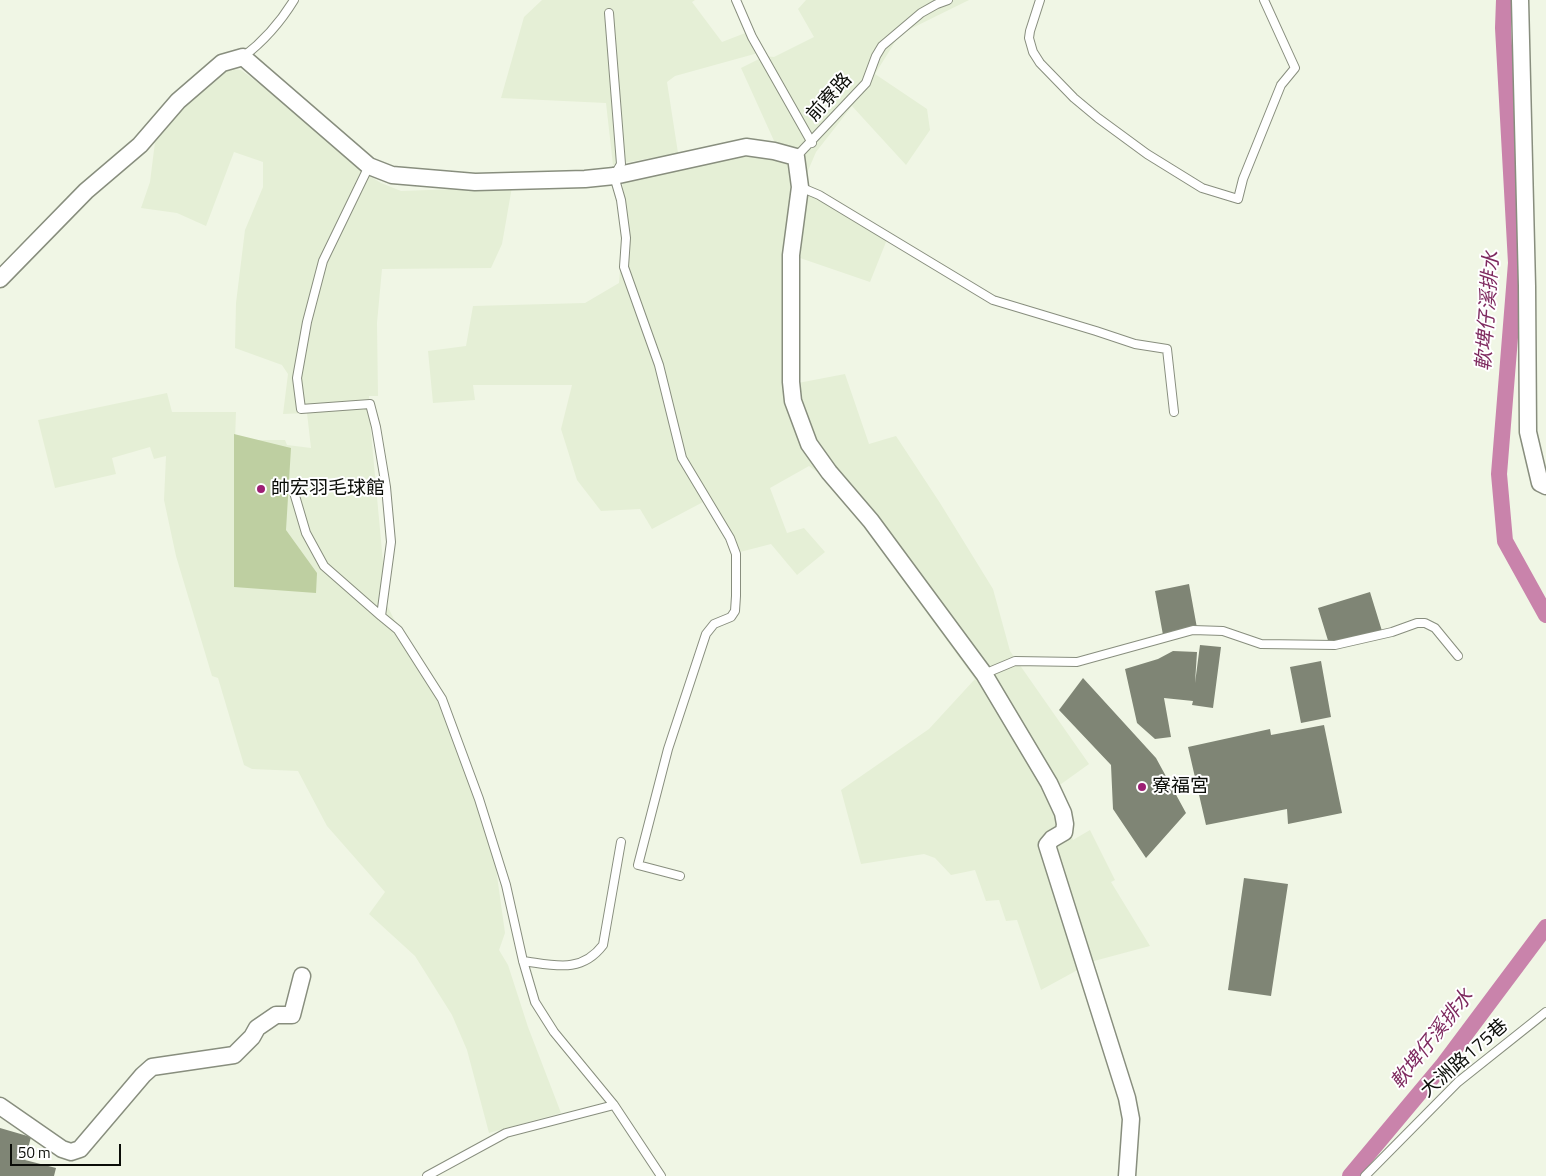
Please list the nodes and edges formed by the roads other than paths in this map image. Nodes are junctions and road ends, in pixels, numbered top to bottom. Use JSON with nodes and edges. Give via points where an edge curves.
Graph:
{"nodes":[{"id":1,"x":294,"y":0,"type":"edge"},
{"id":2,"x":736,"y":0,"type":"edge"},
{"id":3,"x":948,"y":0,"type":"edge"},
{"id":4,"x":1040,"y":0,"type":"edge"},
{"id":5,"x":1264,"y":0,"type":"edge"},
{"id":6,"x":1520,"y":0,"type":"edge"},
{"id":7,"x":609,"y":13,"type":"dead end"},
{"id":8,"x":243,"y":56,"type":"junction"},
{"id":9,"x":812,"y":142,"type":"junction"},
{"id":10,"x":796,"y":157,"type":"junction"},
{"id":11,"x":369,"y":166,"type":"junction"},
{"id":12,"x":614,"y":176,"type":"junction"},
{"id":13,"x":800,"y":187,"type":"junction"},
{"id":14,"x":0,"y":279,"type":"edge"},
{"id":15,"x":1174,"y":412,"type":"dead end"},
{"id":16,"x":1546,"y":486,"type":"edge"},
{"id":17,"x":293,"y":489,"type":"dead end"},
{"id":18,"x":381,"y":616,"type":"junction"},
{"id":19,"x":1458,"y":656,"type":"dead end"},
{"id":20,"x":984,"y":674,"type":"junction"},
{"id":21,"x":621,"y":842,"type":"dead end"},
{"id":22,"x":680,"y":876,"type":"dead end"},
{"id":23,"x":523,"y":961,"type":"junction"},
{"id":24,"x":302,"y":976,"type":"dead end"},
{"id":25,"x":1546,"y":1012,"type":"edge"},
{"id":26,"x":614,"y":1105,"type":"junction"},
{"id":27,"x":0,"y":1106,"type":"edge"},
{"id":28,"x":427,"y":1176,"type":"edge"},
{"id":29,"x":661,"y":1176,"type":"edge"},
{"id":30,"x":1127,"y":1176,"type":"edge"},
{"id":31,"x":1365,"y":1176,"type":"edge"}],
"edges":[{"from":1,"to":8,"type":"lane","via":[[266,37]]},
{"from":2,"to":9,"type":"lane","via":[[752,37]]},
{"from":3,"to":9,"type":"lane","name":"前寮路","via":[[921,14],[882,46],[866,83]]},
{"from":4,"to":5,"type":"lane","via":[[1030,31],[1033,52],[1074,98],[1123,137],[1202,188],[1238,199],[1281,85],[1295,68]]},
{"from":6,"to":16,"type":"street","via":[[1528,286],[1528,432],[1540,483]]},
{"from":7,"to":12,"type":"lane","via":[[621,164]]},
{"from":8,"to":11,"type":"street"},
{"from":8,"to":14,"type":"street","via":[[222,63],[178,101],[140,145],[86,191]]},
{"from":9,"to":10,"type":"lane","name":"前寮路"},
{"from":10,"to":12,"type":"street","via":[[746,148]]},
{"from":10,"to":13,"type":"street"},
{"from":11,"to":12,"type":"street","via":[[392,175],[476,182]]},
{"from":11,"to":18,"type":"lane","via":[[323,261],[297,378],[301,409],[370,404],[386,487],[391,542]]},
{"from":12,"to":22,"type":"lane","via":[[626,238],[624,267],[659,364],[682,458],[730,538],[736,554],[735,611],[731,617],[714,624],[706,634],[668,749],[638,865]]},
{"from":13,"to":15,"type":"lane","via":[[819,195],[993,300],[1135,344],[1167,349]]},
{"from":13,"to":20,"type":"street","via":[[791,255],[792,382],[793,401],[809,444],[871,521]]},
{"from":17,"to":18,"type":"lane","via":[[306,533],[324,566]]},
{"from":18,"to":23,"type":"lane","via":[[398,630],[442,699],[506,885]]},
{"from":19,"to":20,"type":"lane","via":[[1435,628],[1425,623],[1335,645],[1261,644],[1223,631],[1193,630],[1077,662],[1015,661]]},
{"from":20,"to":30,"type":"street","via":[[1049,783],[1063,813],[1064,832],[1052,838],[1047,845],[1128,1098],[1131,1118]]},
{"from":21,"to":23,"type":"lane","via":[[603,946],[584,962],[569,966]]},
{"from":23,"to":26,"type":"lane","via":[[535,1002],[554,1032]]},
{"from":24,"to":27,"type":"street","via":[[292,1015],[276,1015],[257,1028],[234,1055],[152,1068],[80,1149],[62,1150]]},
{"from":25,"to":31,"type":"lane","name":"大洲路175巷","via":[[1458,1082]]},
{"from":26,"to":28,"type":"lane","via":[[506,1133]]},
{"from":26,"to":29,"type":"lane"}]}
